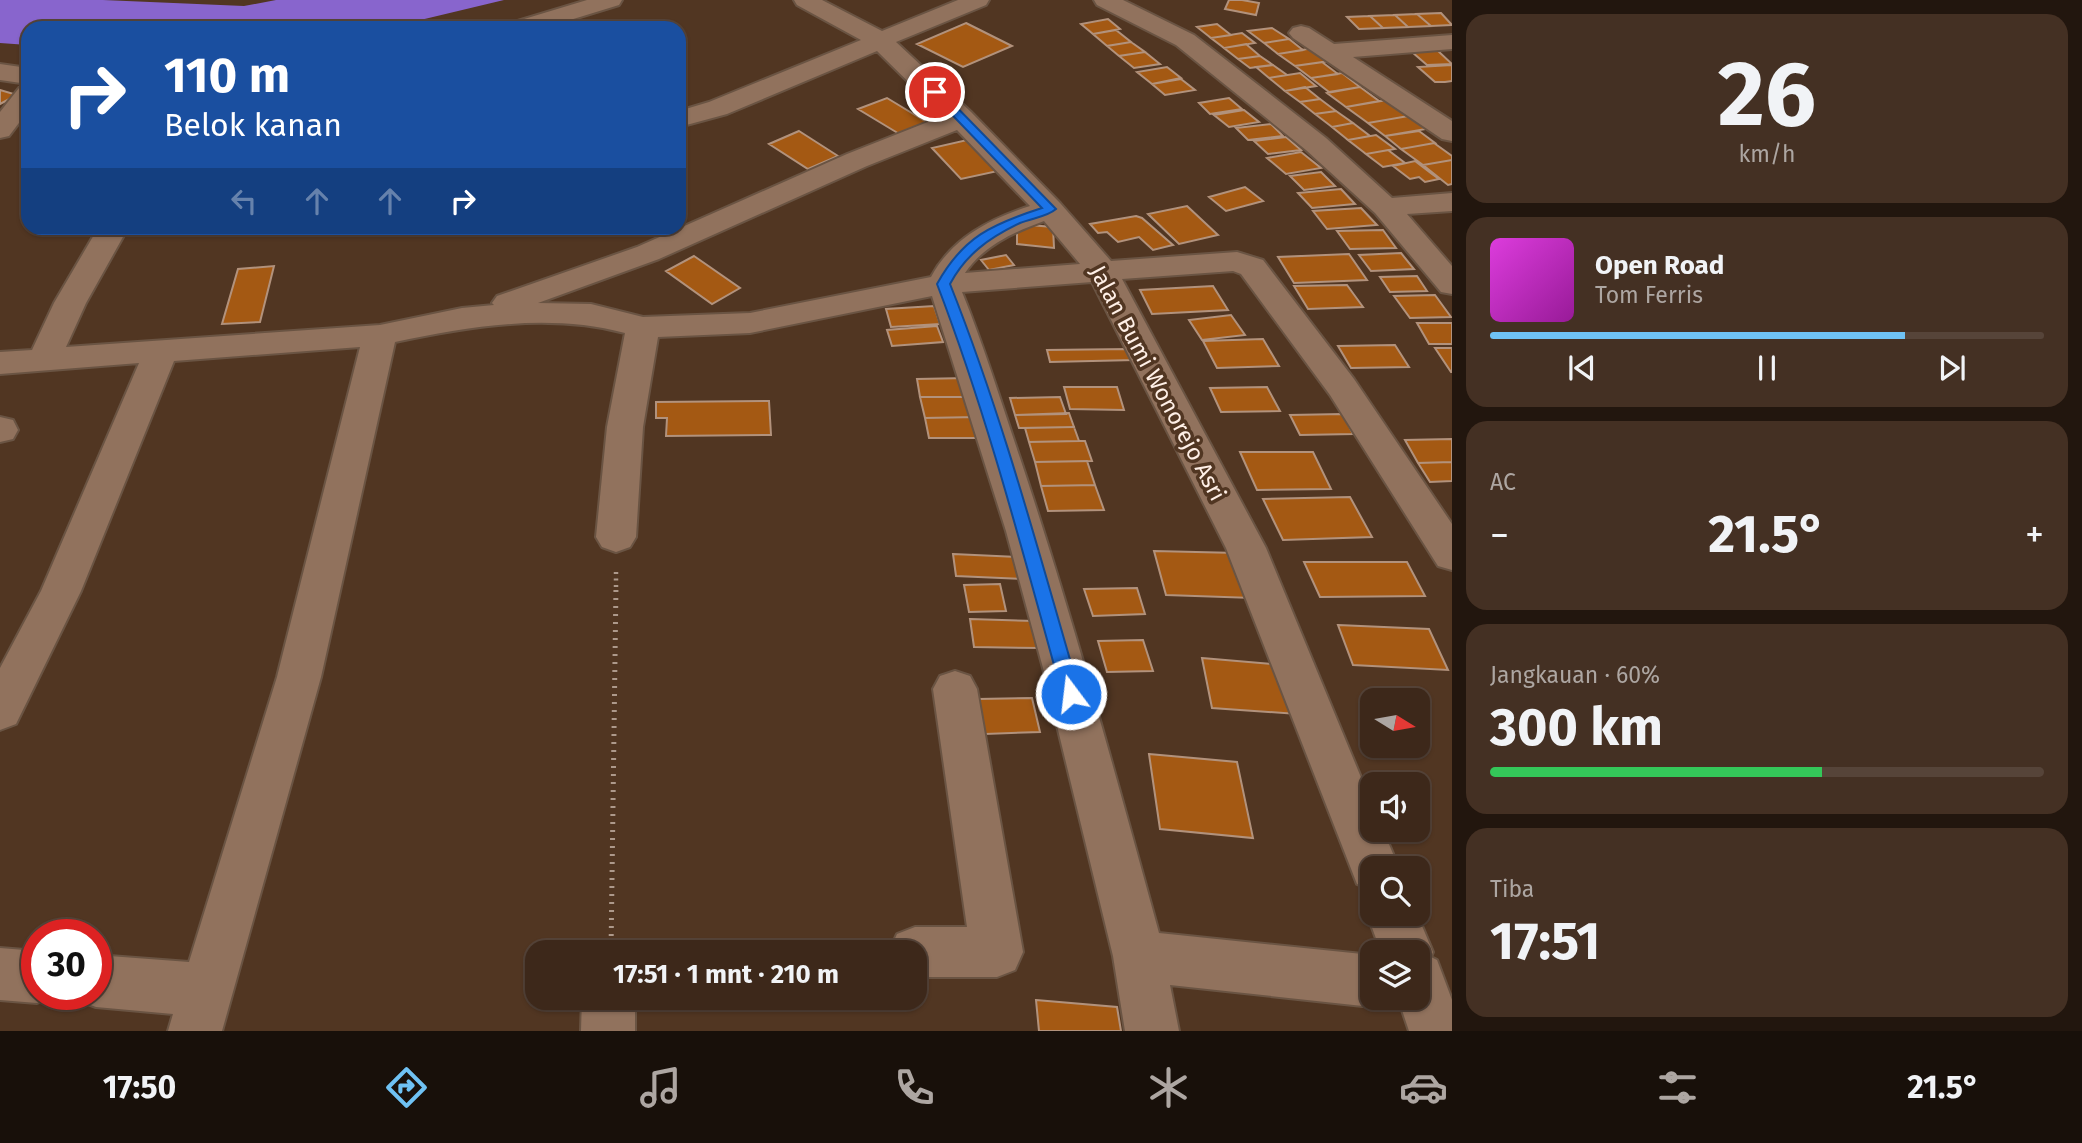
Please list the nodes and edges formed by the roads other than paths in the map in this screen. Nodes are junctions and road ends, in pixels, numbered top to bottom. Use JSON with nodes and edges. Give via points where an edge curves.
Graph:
{"nodes":[{"id":1,"x":611,"y":0,"type":"edge"},
{"id":2,"x":805,"y":0,"type":"edge"},
{"id":3,"x":978,"y":0,"type":"edge"},
{"id":4,"x":1105,"y":0,"type":"edge"},
{"id":5,"x":542,"y":21,"type":"edge"},
{"id":6,"x":1301,"y":33,"type":"dead end"},
{"id":7,"x":881,"y":41,"type":"junction"},
{"id":8,"x":1452,"y":42,"type":"edge"},
{"id":9,"x":1328,"y":52,"type":"junction"},
{"id":10,"x":1401,"y":63,"type":"junction"},
{"id":11,"x":0,"y":72,"type":"edge"},
{"id":12,"x":21,"y":75,"type":"edge"},
{"id":13,"x":21,"y":102,"type":"edge"},
{"id":14,"x":686,"y":117,"type":"edge"},
{"id":15,"x":962,"y":118,"type":"junction"},
{"id":16,"x":1444,"y":127,"type":"edge"},
{"id":17,"x":0,"y":130,"type":"edge"},
{"id":18,"x":1452,"y":202,"type":"edge"},
{"id":19,"x":1385,"y":207,"type":"junction"},
{"id":20,"x":1050,"y":209,"type":"junction"},
{"id":21,"x":109,"y":235,"type":"edge"},
{"id":22,"x":136,"y":235,"type":"edge"},
{"id":23,"x":1102,"y":270,"type":"junction"},
{"id":24,"x":943,"y":284,"type":"junction"},
{"id":25,"x":1452,"y":285,"type":"edge"},
{"id":26,"x":462,"y":318,"type":"junction"},
{"id":27,"x":643,"y":327,"type":"junction"},
{"id":28,"x":380,"y":335,"type":"junction"},
{"id":29,"x":161,"y":352,"type":"junction"},
{"id":30,"x":58,"y":358,"type":"junction"},
{"id":31,"x":0,"y":363,"type":"edge"},
{"id":32,"x":616,"y":537,"type":"road end"},
{"id":33,"x":1452,"y":555,"type":"edge"},
{"id":34,"x":955,"y":689,"type":"dead end"},
{"id":35,"x":0,"y":711,"type":"edge"},
{"id":36,"x":1369,"y":856,"type":"edge"},
{"id":37,"x":927,"y":952,"type":"edge"},
{"id":38,"x":1139,"y":956,"type":"junction"},
{"id":39,"x":0,"y":974,"type":"edge"},
{"id":40,"x":21,"y":976,"type":"edge"},
{"id":41,"x":1360,"y":980,"type":"edge"},
{"id":42,"x":112,"y":986,"type":"edge"},
{"id":43,"x":609,"y":1010,"type":"edge"},
{"id":44,"x":201,"y":1011,"type":"edge"},
{"id":45,"x":608,"y":1031,"type":"edge"},
{"id":46,"x":1152,"y":1031,"type":"edge"}],
"edges":[{"from":1,"to":5,"type":"street"},
{"from":2,"to":7,"type":"street","name":"Jalan Bumi Wonorejo Asri"},
{"from":3,"to":7,"type":"street"},
{"from":4,"to":19,"type":"street","via":[[1185,40],[1316,144]]},
{"from":6,"to":9,"type":"street"},
{"from":7,"to":14,"type":"street"},
{"from":7,"to":15,"type":"street","name":"Jalan Bumi Wonorejo Asri"},
{"from":8,"to":10,"type":"street"},
{"from":9,"to":10,"type":"street"},
{"from":9,"to":16,"type":"street"},
{"from":10,"to":16,"type":"street"},
{"from":11,"to":12,"type":"street"},
{"from":13,"to":17,"type":"street"},
{"from":15,"to":20,"type":"street","name":"Jalan Bumi Wonorejo Asri"},
{"from":15,"to":26,"type":"street","via":[[846,164],[648,253]]},
{"from":18,"to":19,"type":"street"},
{"from":19,"to":25,"type":"street"},
{"from":20,"to":23,"type":"street","name":"Jalan Bumi Wonorejo Asri"},
{"from":20,"to":24,"type":"street","via":[[1017,220],[974,244],[956,260]]},
{"from":21,"to":30,"type":"street","via":[[70,303]]},
{"from":22,"to":30,"type":"street"},
{"from":23,"to":24,"type":"street"},
{"from":23,"to":33,"type":"street","via":[[1225,261],[1252,267],[1342,387]]},
{"from":23,"to":36,"type":"street","name":"Jalan Bumi Wonorejo Asri","via":[[1246,548]]},
{"from":24,"to":27,"type":"street","via":[[750,323]]},
{"from":24,"to":38,"type":"street","via":[[1065,668]]},
{"from":26,"to":27,"type":"street","via":[[592,314]]},
{"from":26,"to":28,"type":"street"},
{"from":27,"to":32,"type":"street","via":[[625,426]]},
{"from":28,"to":29,"type":"street"},
{"from":28,"to":44,"type":"street","via":[[299,677]]},
{"from":29,"to":30,"type":"street"},
{"from":29,"to":35,"type":"street","via":[[61,592]]},
{"from":30,"to":31,"type":"street"},
{"from":34,"to":37,"type":"street","via":[[997,952]]},
{"from":38,"to":41,"type":"street"},
{"from":38,"to":46,"type":"street"},
{"from":39,"to":40,"type":"street"},
{"from":42,"to":44,"type":"street"},
{"from":43,"to":45,"type":"street"}]}
